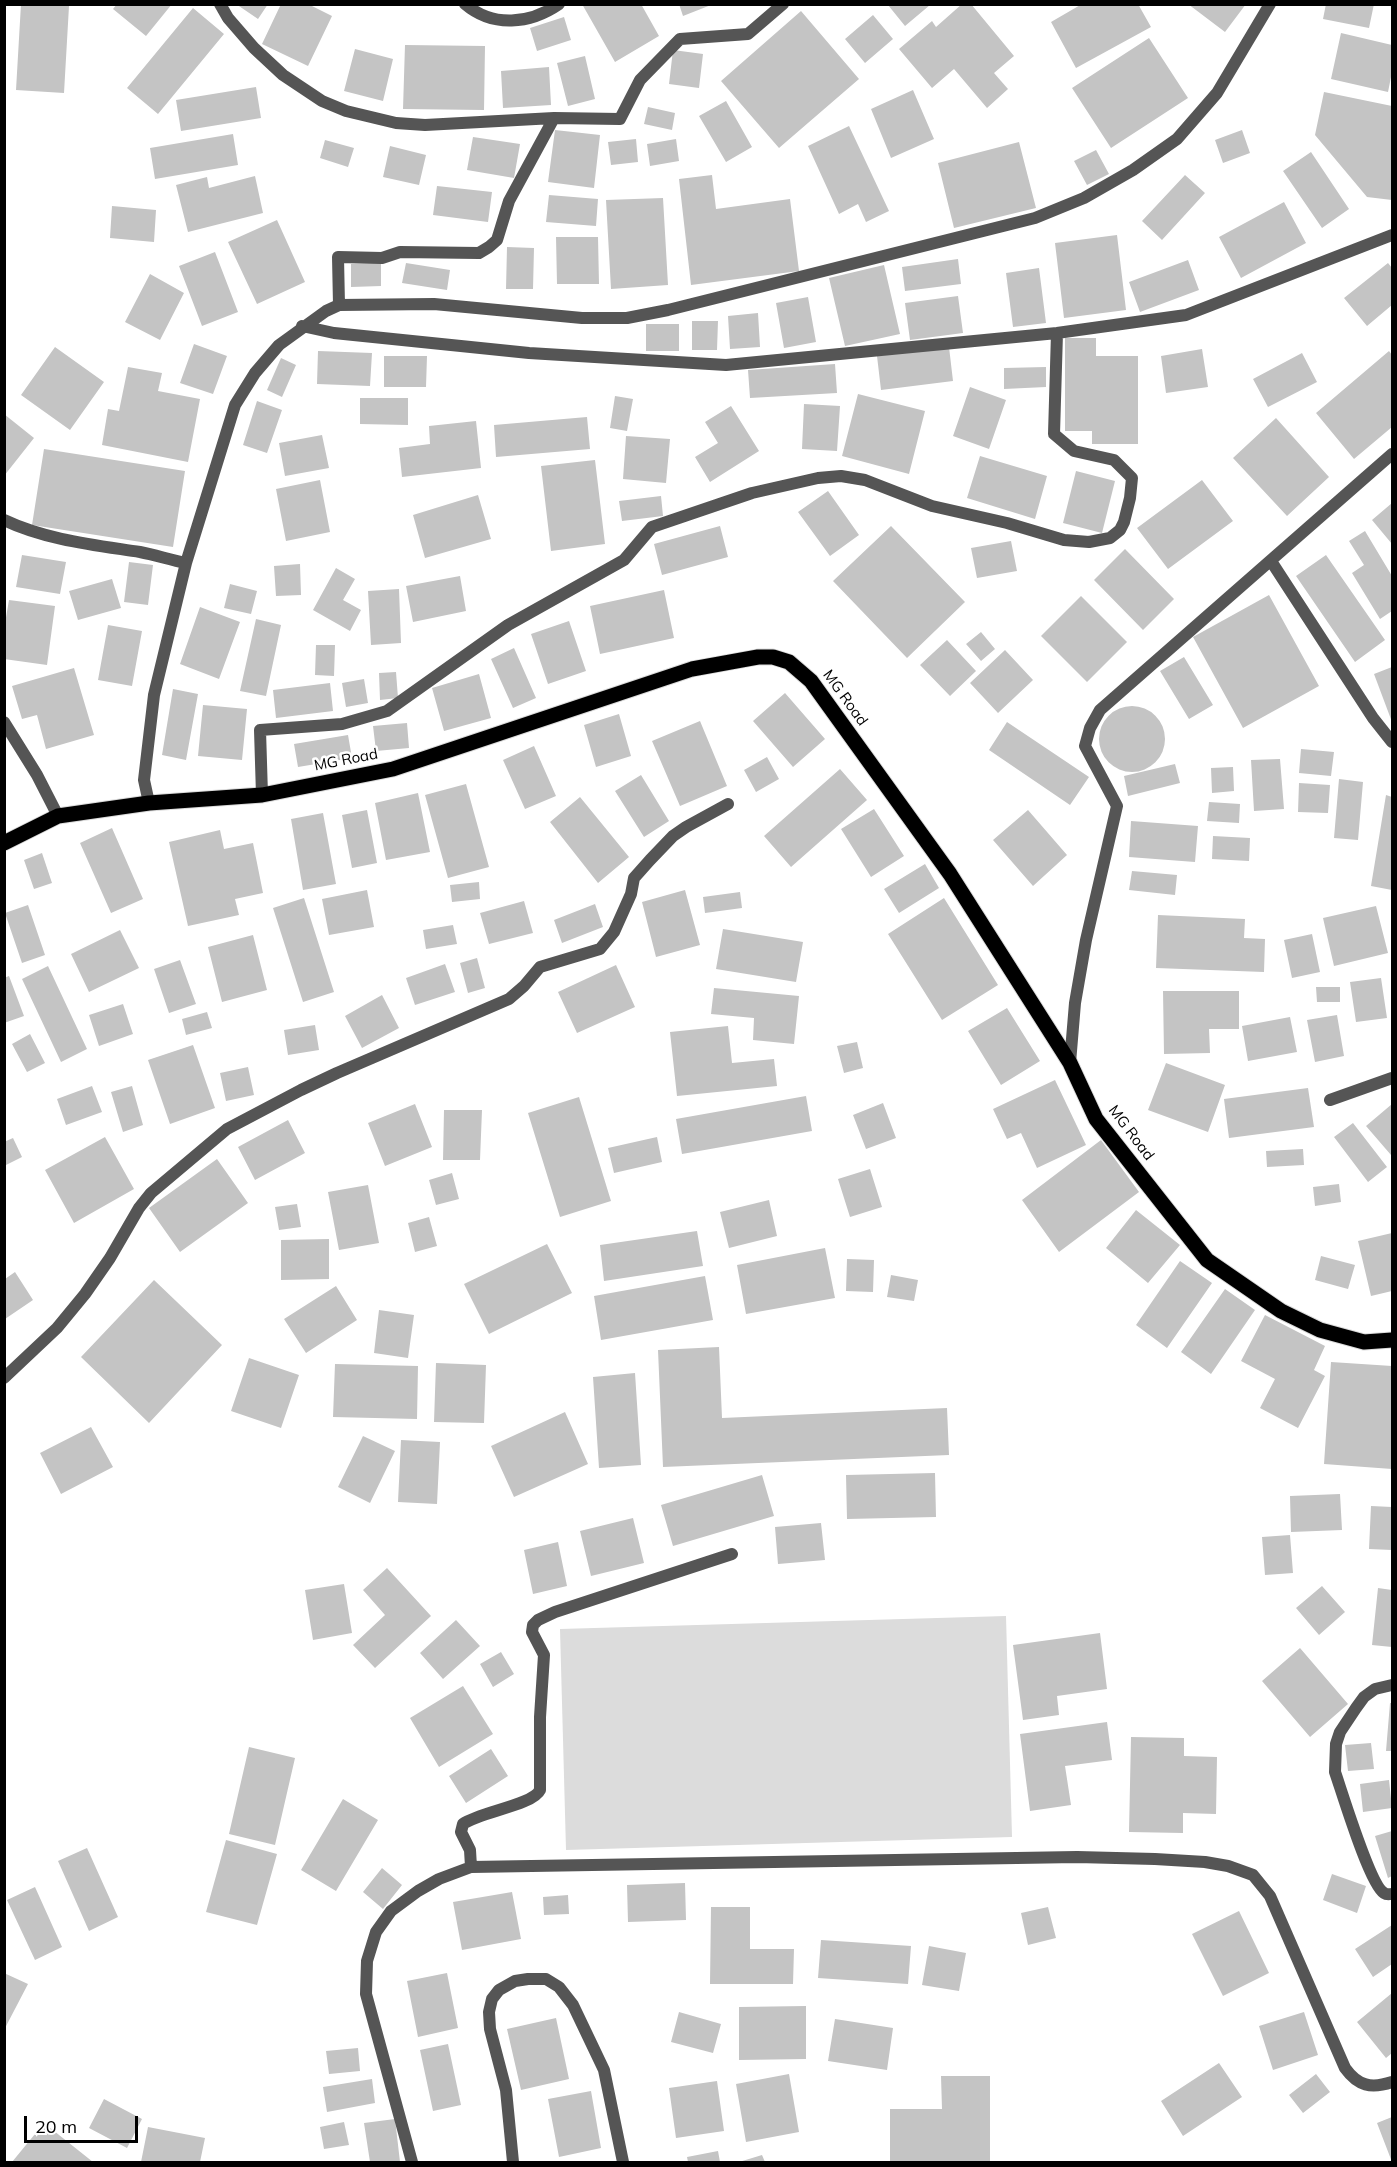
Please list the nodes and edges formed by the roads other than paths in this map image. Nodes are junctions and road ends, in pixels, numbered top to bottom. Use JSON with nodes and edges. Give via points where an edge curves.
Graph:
{"nodes":[{"id":1,"x":220,"y":4,"type":"edge"},
{"id":2,"x":465,"y":4,"type":"edge"},
{"id":3,"x":560,"y":4,"type":"edge"},
{"id":4,"x":783,"y":4,"type":"edge"},
{"id":5,"x":1270,"y":4,"type":"edge"},
{"id":6,"x":554,"y":118,"type":"junction"},
{"id":7,"x":1392,"y":235,"type":"edge"},
{"id":8,"x":339,"y":305,"type":"junction"},
{"id":9,"x":302,"y":326,"type":"junction"},
{"id":10,"x":1057,"y":333,"type":"junction"},
{"id":11,"x":1392,"y":454,"type":"edge"},
{"id":12,"x":4,"y":520,"type":"edge"},
{"id":13,"x":1271,"y":561,"type":"junction"},
{"id":14,"x":186,"y":563,"type":"junction"},
{"id":15,"x":4,"y":722,"type":"edge"},
{"id":16,"x":1392,"y":742,"type":"edge"},
{"id":17,"x":262,"y":795,"type":"junction"},
{"id":18,"x":149,"y":803,"type":"junction"},
{"id":19,"x":728,"y":804,"type":"dead end"},
{"id":20,"x":58,"y":816,"type":"junction"},
{"id":21,"x":4,"y":843,"type":"edge"},
{"id":22,"x":1070,"y":1063,"type":"junction"},
{"id":23,"x":1392,"y":1078,"type":"edge"},
{"id":24,"x":1330,"y":1100,"type":"dead end"},
{"id":25,"x":1392,"y":1340,"type":"edge"},
{"id":26,"x":4,"y":1378,"type":"edge"},
{"id":27,"x":732,"y":1554,"type":"dead end"},
{"id":28,"x":1392,"y":1685,"type":"edge"},
{"id":29,"x":471,"y":1867,"type":"junction"},
{"id":30,"x":1392,"y":1894,"type":"edge"},
{"id":31,"x":1388,"y":2084,"type":"edge"},
{"id":32,"x":1392,"y":2095,"type":"edge"},
{"id":33,"x":412,"y":2163,"type":"edge"},
{"id":34,"x":513,"y":2163,"type":"edge"},
{"id":35,"x":623,"y":2163,"type":"edge"}],
"edges":[{"from":1,"to":6,"type":"street","via":[[254,48],[283,75],[322,101],[346,111],[396,123],[425,125]]},
{"from":2,"to":3,"type":"street","via":[[490,19],[518,21]]},
{"from":4,"to":6,"type":"street","via":[[748,33],[680,39],[640,80],[620,119]]},
{"from":5,"to":8,"type":"street","via":[[1217,93],[1177,139],[1084,198],[1035,218],[627,318],[582,318],[434,304]]},
{"from":6,"to":8,"type":"street","via":[[509,201],[497,240],[479,254],[400,252],[382,258],[338,257]]},
{"from":7,"to":10,"type":"street","via":[[1186,315]]},
{"from":8,"to":9,"type":"street"},
{"from":9,"to":10,"type":"street","via":[[334,333],[529,353],[726,365]]},
{"from":9,"to":14,"type":"street","via":[[255,373],[235,405]]},
{"from":10,"to":17,"type":"street","via":[[1054,434],[1074,451],[1114,459],[1132,478],[1125,522],[1110,538],[1089,542],[1064,540],[932,506],[865,480],[842,476],[752,493],[652,528],[624,560],[508,625],[387,711],[342,724],[260,730]]},
{"from":11,"to":13,"type":"street"},
{"from":12,"to":14,"type":"street","via":[[45,535]]},
{"from":13,"to":16,"type":"street"},
{"from":13,"to":22,"type":"street","via":[[1100,710],[1090,728],[1085,746],[1117,806],[1086,940]]},
{"from":14,"to":18,"type":"street","via":[[154,695],[144,780]]},
{"from":15,"to":20,"type":"street"},
{"from":17,"to":18,"type":"main road","name":"MG Road"},
{"from":17,"to":22,"type":"main road","name":"MG Road","via":[[393,769],[692,669],[758,657],[789,662],[811,681],[950,874]]},
{"from":18,"to":20,"type":"main road","name":"MG Road"},
{"from":19,"to":26,"type":"street","via":[[686,826],[634,878],[614,932],[600,949],[540,967],[509,999],[301,1090],[227,1129],[201,1149],[151,1192],[85,1294],[57,1328]]},
{"from":20,"to":21,"type":"main road","name":"MG Road"},
{"from":22,"to":25,"type":"main road","name":"MG Road","via":[[1096,1119],[1207,1260],[1281,1311],[1320,1329],[1364,1342]]},
{"from":23,"to":24,"type":"street"},
{"from":27,"to":29,"type":"street","via":[[555,1612],[533,1625],[532,1632],[544,1655],[540,1790],[538,1795],[463,1824],[461,1832],[470,1850]]},
{"from":28,"to":30,"type":"street","via":[[1375,1689],[1364,1697],[1340,1732],[1334,1757],[1335,1772],[1369,1870],[1382,1892]]},
{"from":29,"to":31,"type":"street","via":[[1077,1857],[1195,1861],[1228,1866],[1253,1875],[1270,1896],[1352,2078],[1373,2087]]},
{"from":29,"to":33,"type":"street","via":[[439,1879],[391,1911],[376,1932],[367,1961],[366,1994]]},
{"from":31,"to":32,"type":"street"},
{"from":34,"to":35,"type":"street","via":[[506,2090],[489,2012],[499,1990],[528,1979],[546,1979],[559,1987],[573,2005],[604,2070]]}]}
